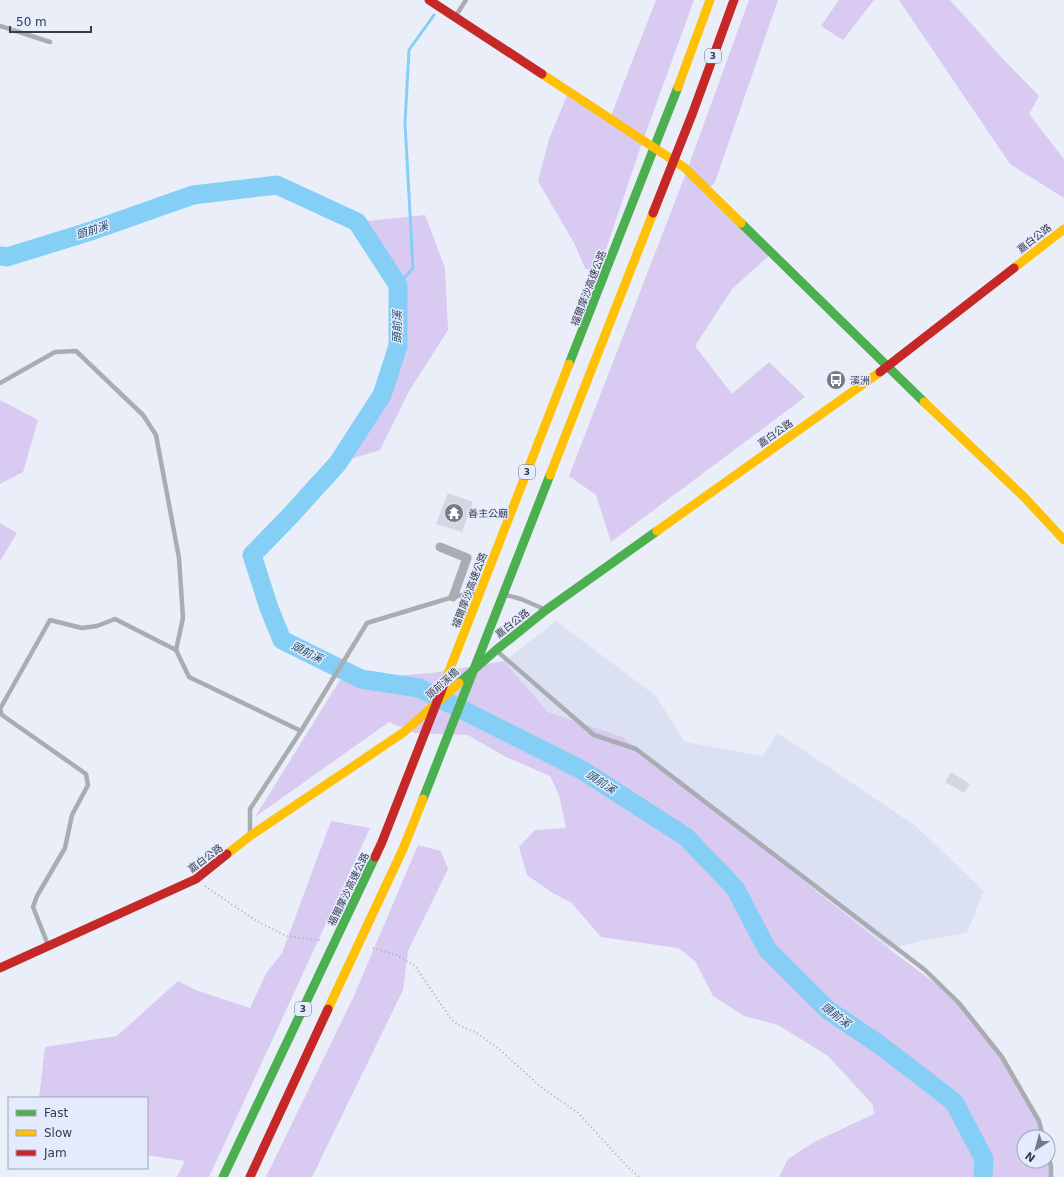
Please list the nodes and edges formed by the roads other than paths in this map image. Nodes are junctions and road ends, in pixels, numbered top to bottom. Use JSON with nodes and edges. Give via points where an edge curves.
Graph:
{"nodes":[{"id":1,"x":429,"y":0,"type":"edge"},
{"id":2,"x":466,"y":0,"type":"edge"},
{"id":3,"x":710,"y":0,"type":"edge"},
{"id":4,"x":734,"y":0,"type":"edge"},
{"id":5,"x":455,"y":17,"type":"junction"},
{"id":6,"x":0,"y":26,"type":"edge"},
{"id":7,"x":50,"y":42,"type":"dead end"},
{"id":8,"x":1064,"y":229,"type":"edge"},
{"id":9,"x":887,"y":367,"type":"junction"},
{"id":10,"x":0,"y":383,"type":"edge"},
{"id":11,"x":1064,"y":540,"type":"edge"},
{"id":12,"x":440,"y":546,"type":"dead end"},
{"id":13,"x":486,"y":590,"type":"dead end"},
{"id":14,"x":500,"y":594,"type":"dead end"},
{"id":15,"x":453,"y":596,"type":"junction"},
{"id":16,"x":546,"y":610,"type":"junction"},
{"id":17,"x":176,"y":650,"type":"junction"},
{"id":18,"x":496,"y":650,"type":"junction"},
{"id":19,"x":301,"y":731,"type":"junction"},
{"id":20,"x":404,"y":732,"type":"joint"},
{"id":21,"x":250,"y":836,"type":"junction"},
{"id":22,"x":48,"y":946,"type":"junction"},
{"id":23,"x":0,"y":968,"type":"edge"},
{"id":24,"x":1041,"y":1129,"type":"edge"},
{"id":25,"x":223,"y":1177,"type":"edge"},
{"id":26,"x":250,"y":1177,"type":"edge"}],
"edges":[{"from":1,"to":5,"type":"main road"},
{"from":2,"to":5,"type":"lane"},
{"from":3,"to":25,"type":"main road","name":"福爾摩沙高速公路","number":"3","via":[[382,842]]},
{"from":4,"to":26,"type":"main road","number":"3","via":[[693,112],[403,849]]},
{"from":5,"to":9,"type":"main road","via":[[685,168]]},
{"from":6,"to":7,"type":"lane"},
{"from":8,"to":9,"type":"main road","name":"嘉白公路"},
{"from":9,"to":11,"type":"main road","via":[[1024,497]]},
{"from":9,"to":16,"type":"main road","name":"嘉白公路"},
{"from":10,"to":17,"type":"lane","via":[[55,352],[76,351],[143,415],[156,435],[179,558],[183,618]]},
{"from":12,"to":15,"type":"street","via":[[467,558]]},
{"from":13,"to":15,"type":"lane"},
{"from":14,"to":16,"type":"lane","via":[[522,599]]},
{"from":15,"to":19,"type":"lane","via":[[367,623]]},
{"from":16,"to":18,"type":"main road","name":"嘉白公路"},
{"from":17,"to":19,"type":"lane","via":[[189,677]]},
{"from":17,"to":22,"type":"lane","via":[[115,619],[97,626],[82,628],[50,620],[0,708],[2,715],[86,774],[88,785],[72,815],[65,848],[36,896],[33,907]]},
{"from":18,"to":20,"type":"main road","name":"頭前溪橋"},
{"from":18,"to":24,"type":"lane","via":[[594,735],[636,749],[925,970],[959,1002],[1002,1056],[1039,1121]]},
{"from":19,"to":21,"type":"lane","via":[[250,809]]},
{"from":20,"to":21,"type":"main road","name":"嘉白公路"},
{"from":21,"to":22,"type":"main road","name":"嘉白公路","via":[[196,880]]},
{"from":22,"to":23,"type":"main road","name":"嘉白公路"}]}
